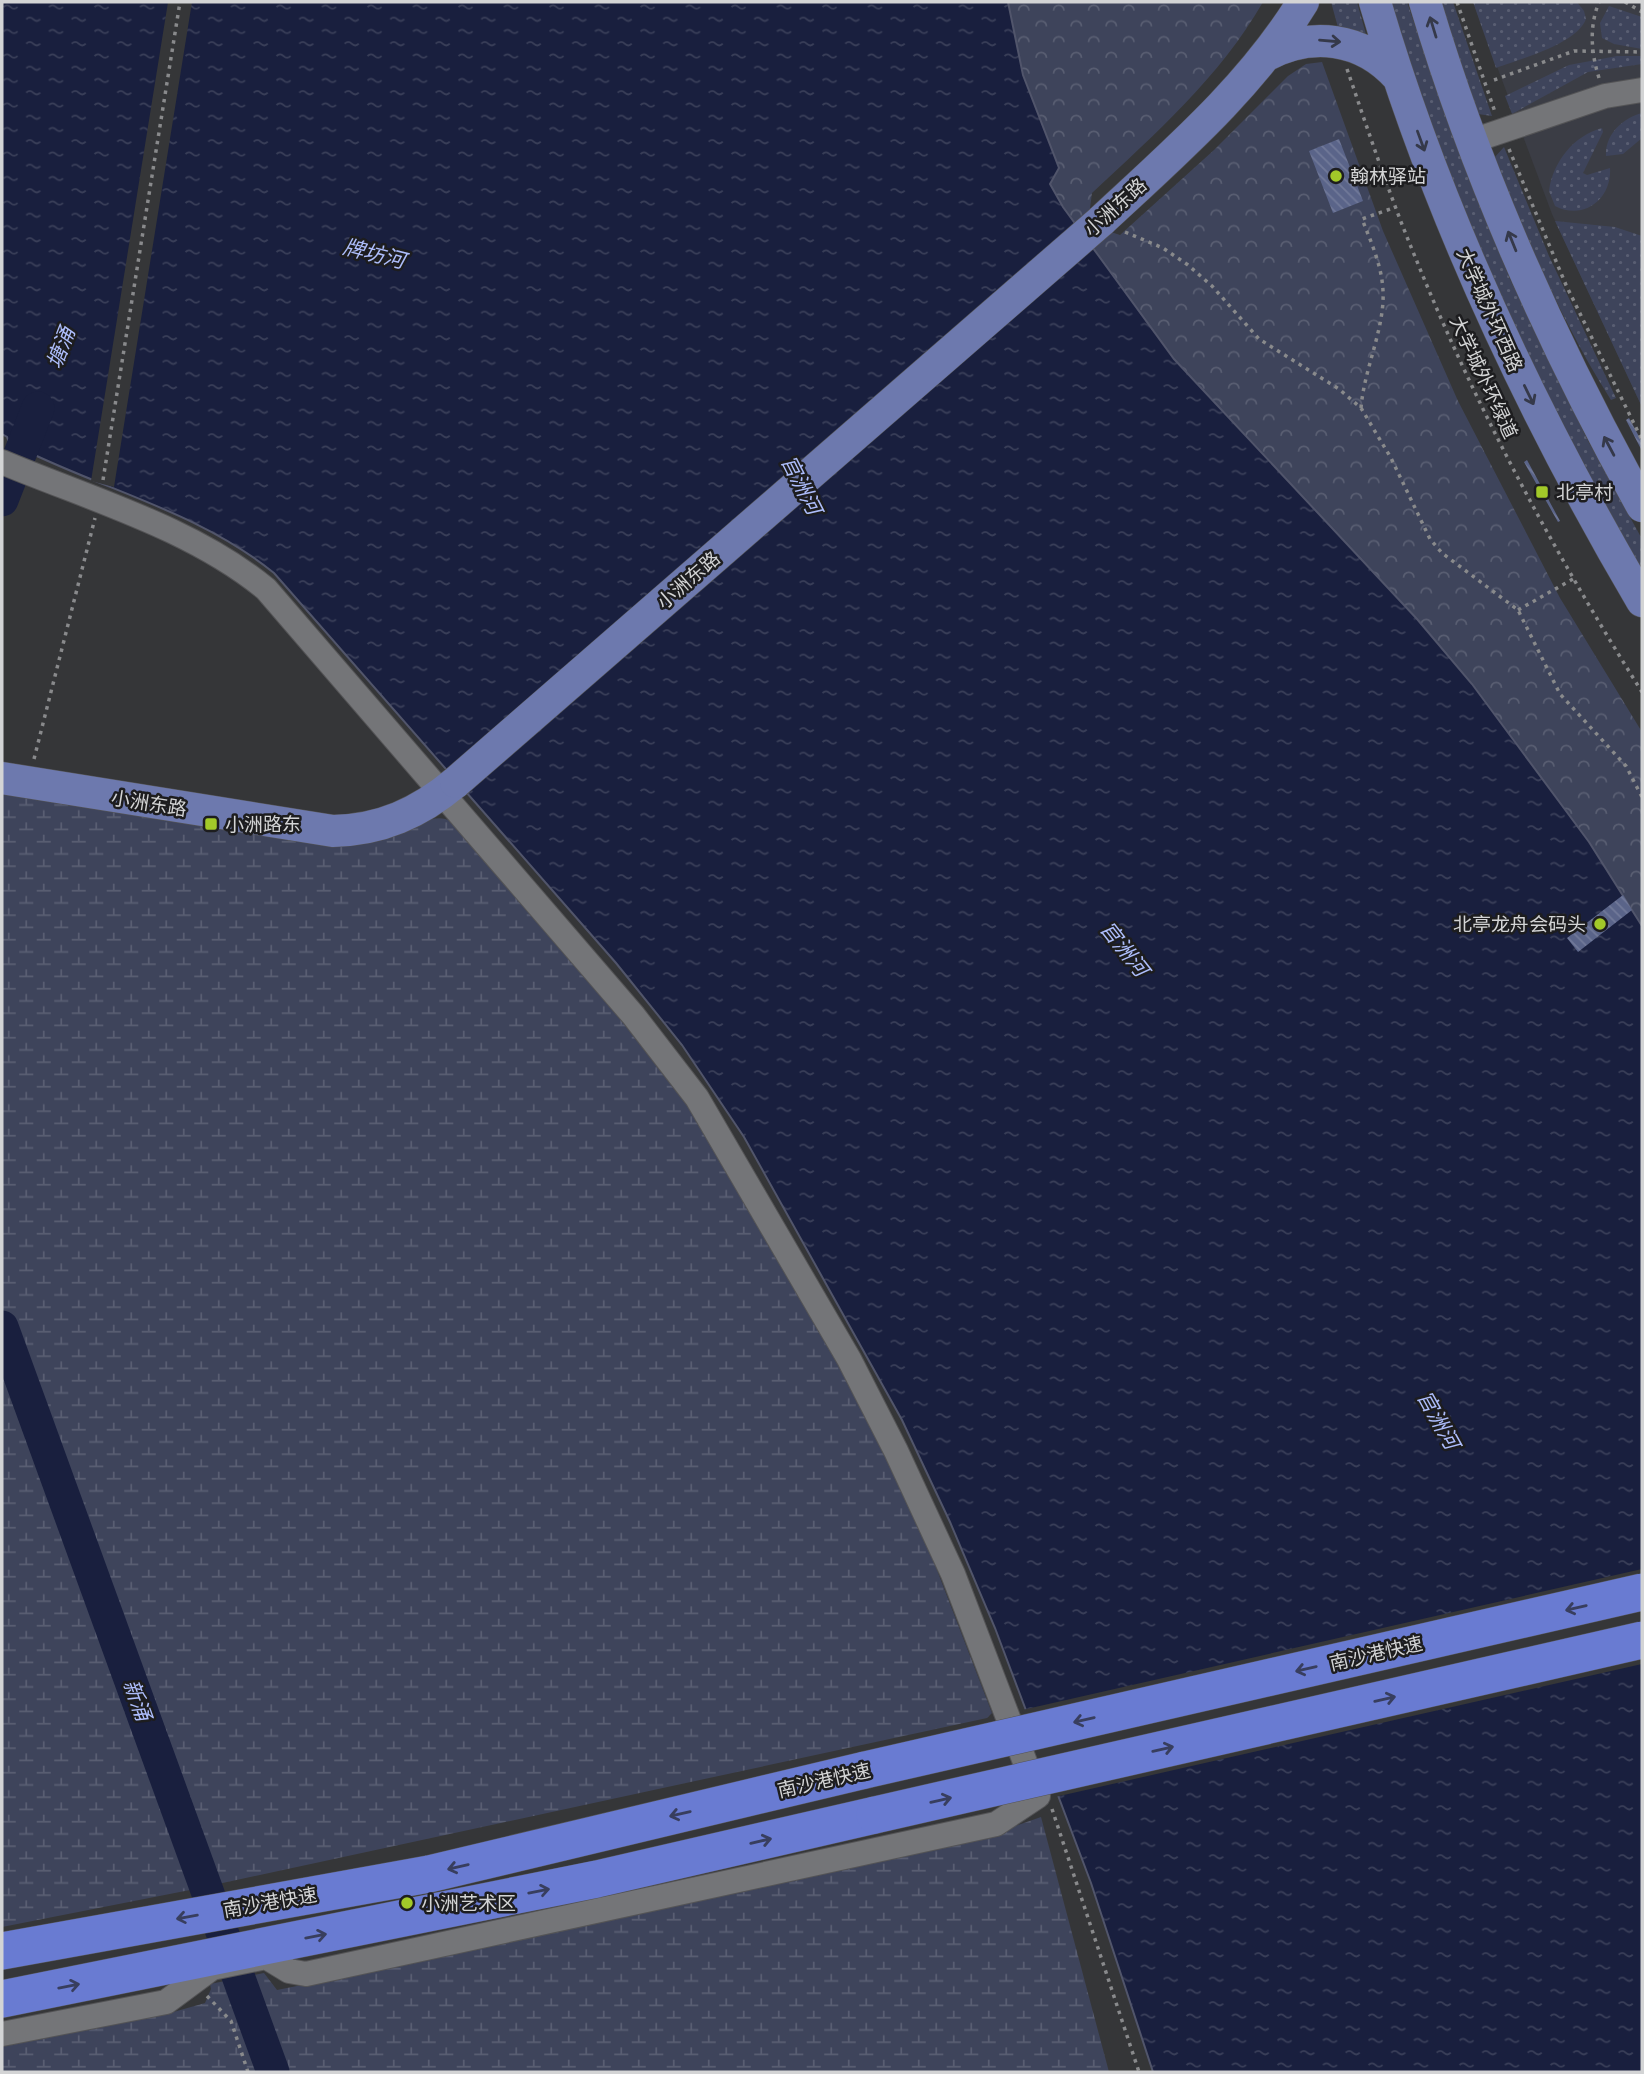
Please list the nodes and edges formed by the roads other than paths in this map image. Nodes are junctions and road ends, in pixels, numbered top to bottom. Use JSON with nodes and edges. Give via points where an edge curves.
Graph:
{"nodes":[{"id":1,"x":1303,"y":2,"type":"edge"},
{"id":2,"x":1374,"y":2,"type":"edge"},
{"id":3,"x":1425,"y":2,"type":"edge"},
{"id":4,"x":1265,"y":56,"type":"junction"},
{"id":5,"x":1398,"y":77,"type":"junction"},
{"id":6,"x":1642,"y":90,"type":"edge"},
{"id":7,"x":1472,"y":141,"type":"junction"},
{"id":8,"x":13,"y":466,"type":"edge"},
{"id":9,"x":1642,"y":506,"type":"edge"},
{"id":10,"x":1642,"y":601,"type":"edge"},
{"id":11,"x":15,"y":780,"type":"edge"},
{"id":12,"x":449,"y":788,"type":"junction"},
{"id":13,"x":1642,"y":1592,"type":"edge"},
{"id":14,"x":1642,"y":1640,"type":"edge"},
{"id":15,"x":2,"y":1951,"type":"edge"},
{"id":16,"x":2,"y":1998,"type":"edge"},
{"id":17,"x":2,"y":2034,"type":"edge"}],
"edges":[{"from":1,"to":4,"type":"main road","name":"小洲东路"},
{"from":2,"to":5,"type":"main road","name":"大学城外环西路"},
{"from":7,"to":3,"type":"main road","one_way":true},
{"from":4,"to":5,"type":"main road","name":"小洲东路","one_way":true,"via":[[1305,42],[1340,42],[1364,50]]},
{"from":4,"to":12,"type":"main road","name":"小洲东路","bridge":true,"via":[[1110,226]]},
{"from":5,"to":10,"type":"main road","name":"大学城外环西路","one_way":true,"via":[[1439,189],[1512,362]]},
{"from":6,"to":7,"type":"street","via":[[1605,96]]},
{"from":9,"to":7,"type":"main road","one_way":true,"via":[[1553,334]]},
{"from":8,"to":12,"type":"street","via":[[101,494],[211,550],[266,589]]},
{"from":11,"to":12,"type":"main road","name":"小洲东路","via":[[333,831],[393,821]]},
{"from":12,"to":17,"type":"street","via":[[697,1098],[849,1359],[896,1451],[953,1574],[1038,1796],[996,1824],[306,1974],[263,1957],[218,1966],[166,2002]]},
{"from":13,"to":15,"type":"highway","name":"南沙港快速","one_way":true,"bridge":true,"via":[[429,1874]]},
{"from":16,"to":14,"type":"highway","one_way":true,"bridge":true,"via":[[597,1879]]}]}
